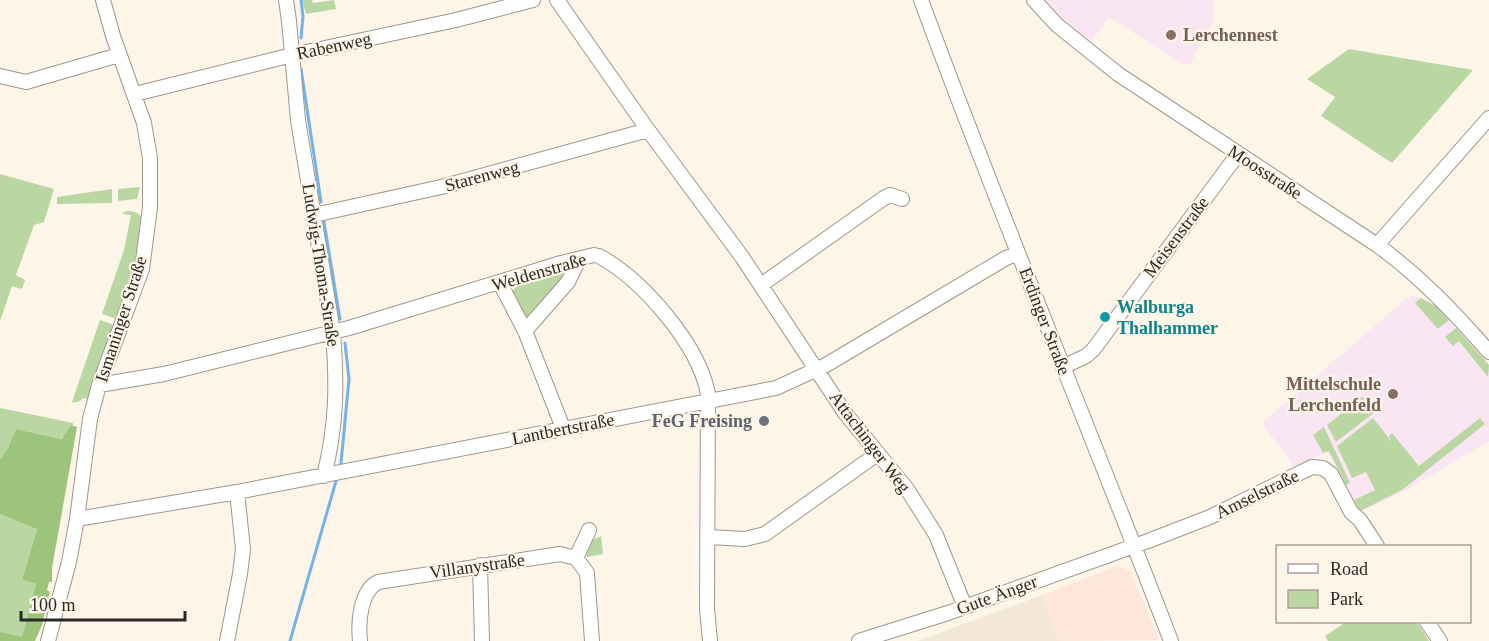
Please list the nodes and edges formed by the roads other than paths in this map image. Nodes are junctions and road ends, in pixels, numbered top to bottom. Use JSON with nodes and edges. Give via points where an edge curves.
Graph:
{"nodes":[{"id":1,"x":103,"y":0,"type":"edge"},
{"id":2,"x":286,"y":0,"type":"edge"},
{"id":3,"x":533,"y":0,"type":"edge"},
{"id":4,"x":557,"y":0,"type":"edge"},
{"id":5,"x":921,"y":0,"type":"edge"},
{"id":6,"x":1034,"y":0,"type":"edge"},
{"id":7,"x":119,"y":55,"type":"junction"},
{"id":8,"x":292,"y":55,"type":"junction"},
{"id":9,"x":0,"y":76,"type":"edge"},
{"id":10,"x":135,"y":94,"type":"junction"},
{"id":11,"x":1489,"y":118,"type":"edge"},
{"id":12,"x":648,"y":130,"type":"junction"},
{"id":13,"x":1238,"y":154,"type":"junction"},
{"id":14,"x":902,"y":199,"type":"dead end"},
{"id":15,"x":314,"y":215,"type":"junction"},
{"id":16,"x":1377,"y":245,"type":"junction"},
{"id":17,"x":1018,"y":253,"type":"junction"},
{"id":18,"x":579,"y":259,"type":"junction"},
{"id":19,"x":500,"y":283,"type":"junction"},
{"id":20,"x":761,"y":285,"type":"junction"},
{"id":21,"x":525,"y":331,"type":"junction"},
{"id":22,"x":333,"y":332,"type":"junction"},
{"id":23,"x":1487,"y":343,"type":"edge"},
{"id":24,"x":1063,"y":367,"type":"junction"},
{"id":25,"x":818,"y":370,"type":"junction"},
{"id":26,"x":99,"y":385,"type":"junction"},
{"id":27,"x":708,"y":402,"type":"junction"},
{"id":28,"x":563,"y":428,"type":"junction"},
{"id":29,"x":877,"y":454,"type":"junction"},
{"id":30,"x":324,"y":476,"type":"junction"},
{"id":31,"x":237,"y":492,"type":"junction"},
{"id":32,"x":77,"y":519,"type":"junction"},
{"id":33,"x":589,"y":530,"type":"dead end"},
{"id":34,"x":709,"y":537,"type":"junction"},
{"id":35,"x":1134,"y":545,"type":"junction"},
{"id":36,"x":1376,"y":545,"type":"edge"},
{"id":37,"x":576,"y":558,"type":"junction"},
{"id":38,"x":480,"y":565,"type":"junction"},
{"id":39,"x":966,"y":607,"type":"junction"},
{"id":40,"x":1428,"y":623,"type":"edge"},
{"id":41,"x":48,"y":641,"type":"edge"},
{"id":42,"x":227,"y":641,"type":"edge"},
{"id":43,"x":360,"y":641,"type":"edge"},
{"id":44,"x":482,"y":641,"type":"edge"},
{"id":45,"x":592,"y":641,"type":"edge"},
{"id":46,"x":710,"y":641,"type":"edge"},
{"id":47,"x":859,"y":641,"type":"edge"},
{"id":48,"x":1171,"y":641,"type":"edge"},
{"id":49,"x":1440,"y":641,"type":"edge"}],
"edges":[{"from":1,"to":7,"type":"street","name":"Ismaninger Straße"},
{"from":2,"to":8,"type":"street","name":"Ludwig-Thoma-Straße"},
{"from":3,"to":8,"type":"street","name":"Rabenweg"},
{"from":4,"to":12,"type":"street","name":"Attachinger Weg"},
{"from":5,"to":17,"type":"street","name":"Erdinger Straße"},
{"from":6,"to":13,"type":"street","name":"Moosstraße","via":[[1057,25],[1118,74]]},
{"from":7,"to":9,"type":"street","via":[[26,82]]},
{"from":7,"to":10,"type":"street","name":"Ismaninger Straße"},
{"from":8,"to":10,"type":"street","name":"Rabenweg"},
{"from":8,"to":15,"type":"street","name":"Ludwig-Thoma-Straße"},
{"from":10,"to":26,"type":"street","name":"Ismaninger Straße","via":[[150,158],[149,224],[142,269]]},
{"from":11,"to":16,"type":"street"},
{"from":12,"to":15,"type":"street","name":"Starenweg","via":[[441,187]]},
{"from":12,"to":20,"type":"street","name":"Attachinger Weg"},
{"from":13,"to":16,"type":"street","name":"Moosstraße"},
{"from":13,"to":24,"type":"street","name":"Meisenstraße","via":[[1093,350]]},
{"from":14,"to":20,"type":"street","via":[[890,195],[884,198]]},
{"from":15,"to":22,"type":"street","name":"Ludwig-Thoma-Straße"},
{"from":16,"to":23,"type":"street","name":"Moosstraße","via":[[1411,270]]},
{"from":17,"to":24,"type":"street","name":"Erdinger Straße"},
{"from":17,"to":25,"type":"street","name":"Lantbertstraße"},
{"from":18,"to":19,"type":"street","name":"Weldenstraße"},
{"from":18,"to":21,"type":"street","via":[[568,282]]},
{"from":18,"to":27,"type":"street","name":"Weldenstraße","via":[[599,256],[641,287],[702,369]]},
{"from":19,"to":21,"type":"street"},
{"from":19,"to":22,"type":"street","name":"Weldenstraße"},
{"from":20,"to":25,"type":"street","name":"Attachinger Weg"},
{"from":21,"to":28,"type":"street"},
{"from":22,"to":26,"type":"street","name":"Weldenstraße","via":[[164,374]]},
{"from":22,"to":30,"type":"street","name":"Ludwig-Thoma-Straße","via":[[337,398]]},
{"from":24,"to":35,"type":"street","name":"Erdinger Straße"},
{"from":25,"to":27,"type":"street","name":"Lantbertstraße","via":[[785,385]]},
{"from":25,"to":29,"type":"street","name":"Attachinger Weg"},
{"from":26,"to":32,"type":"street","name":"Ismaninger Straße","via":[[86,438]]},
{"from":27,"to":28,"type":"street","name":"Lantbertstraße"},
{"from":27,"to":34,"type":"street","name":"Weldenstraße"},
{"from":28,"to":30,"type":"street","name":"Lantbertstraße"},
{"from":29,"to":34,"type":"street","via":[[765,534],[745,539]]},
{"from":29,"to":39,"type":"street","name":"Attachinger Weg","via":[[931,526]]},
{"from":30,"to":31,"type":"street","name":"Lantbertstraße"},
{"from":31,"to":32,"type":"street","name":"Lantbertstraße"},
{"from":31,"to":42,"type":"street","via":[[243,562]]},
{"from":32,"to":41,"type":"street","name":"Ismaninger Straße"},
{"from":33,"to":37,"type":"street"},
{"from":34,"to":46,"type":"street","name":"Weldenstraße"},
{"from":35,"to":36,"type":"street","name":"Amselstraße","via":[[1210,517],[1316,466],[1331,474],[1351,512]]},
{"from":35,"to":39,"type":"street","name":"Gute Änger"},
{"from":35,"to":48,"type":"street","name":"Erdinger Straße"},
{"from":37,"to":38,"type":"street","name":"Villanystraße","via":[[560,554]]},
{"from":37,"to":45,"type":"street","via":[[587,573]]},
{"from":38,"to":43,"type":"street","name":"Villanystraße","via":[[378,582],[365,596]]},
{"from":38,"to":44,"type":"street"},
{"from":39,"to":47,"type":"street","name":"Gute Änger"},
{"from":40,"to":49,"type":"street"}]}
